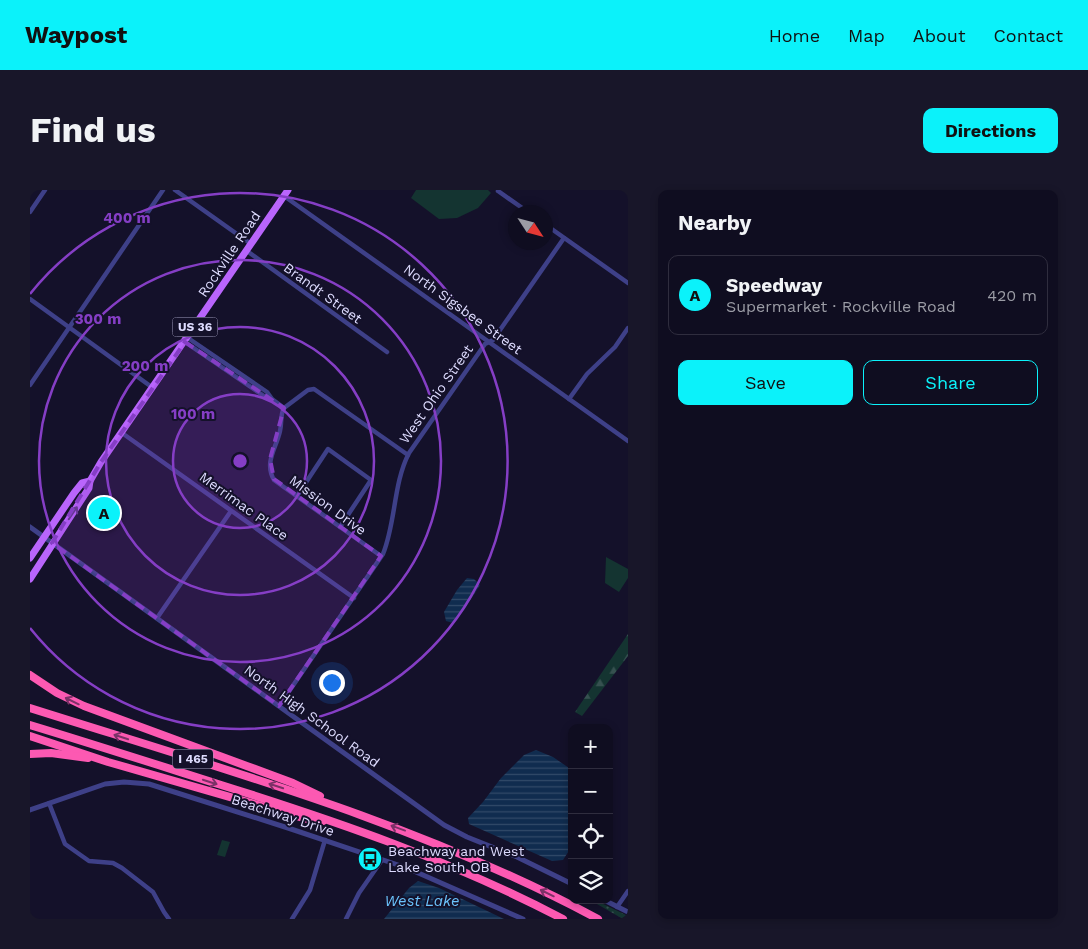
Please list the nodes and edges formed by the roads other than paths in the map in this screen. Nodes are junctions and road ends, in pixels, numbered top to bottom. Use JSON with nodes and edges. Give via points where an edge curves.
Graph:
{"nodes":[{"id":1,"x":45,"y":190,"type":"edge"},
{"id":2,"x":163,"y":190,"type":"edge"},
{"id":3,"x":175,"y":190,"type":"edge"},
{"id":4,"x":498,"y":191,"type":"edge"},
{"id":5,"x":286,"y":193,"type":"edge"},
{"id":6,"x":518,"y":205,"type":"edge"},
{"id":7,"x":30,"y":212,"type":"edge"},
{"id":8,"x":553,"y":230,"type":"edge"},
{"id":9,"x":564,"y":238,"type":"junction"},
{"id":10,"x":252,"y":244,"type":"junction"},
{"id":11,"x":247,"y":251,"type":"junction"},
{"id":12,"x":628,"y":283,"type":"edge"},
{"id":13,"x":30,"y":299,"type":"edge"},
{"id":14,"x":69,"y":328,"type":"junction"},
{"id":15,"x":628,"y":328,"type":"edge"},
{"id":16,"x":186,"y":340,"type":"junction"},
{"id":17,"x":489,"y":342,"type":"junction"},
{"id":18,"x":387,"y":352,"type":"dead end"},
{"id":19,"x":30,"y":385,"type":"edge"},
{"id":20,"x":153,"y":388,"type":"junction"},
{"id":21,"x":569,"y":399,"type":"junction"},
{"id":22,"x":284,"y":408,"type":"junction"},
{"id":23,"x":122,"y":432,"type":"junction"},
{"id":24,"x":628,"y":441,"type":"edge"},
{"id":25,"x":408,"y":456,"type":"junction"},
{"id":26,"x":90,"y":481,"type":"junction"},
{"id":27,"x":297,"y":496,"type":"junction"},
{"id":28,"x":231,"y":511,"type":"junction"},
{"id":29,"x":30,"y":527,"type":"edge"},
{"id":30,"x":340,"y":527,"type":"junction"},
{"id":31,"x":44,"y":537,"type":"junction"},
{"id":32,"x":52,"y":543,"type":"junction"},
{"id":33,"x":381,"y":556,"type":"junction"},
{"id":34,"x":30,"y":558,"type":"edge"},
{"id":35,"x":30,"y":579,"type":"edge"},
{"id":36,"x":354,"y":598,"type":"junction"},
{"id":37,"x":157,"y":618,"type":"junction"},
{"id":38,"x":30,"y":675,"type":"edge"},
{"id":39,"x":279,"y":706,"type":"junction"},
{"id":40,"x":30,"y":708,"type":"edge"},
{"id":41,"x":30,"y":724,"type":"edge"},
{"id":42,"x":30,"y":736,"type":"edge"},
{"id":43,"x":30,"y":754,"type":"edge"},
{"id":44,"x":108,"y":762,"type":"junction"},
{"id":45,"x":49,"y":803,"type":"junction"},
{"id":46,"x":30,"y":810,"type":"edge"},
{"id":47,"x":355,"y":812,"type":"junction"},
{"id":48,"x":335,"y":822,"type":"junction"},
{"id":49,"x":325,"y":840,"type":"junction"},
{"id":50,"x":382,"y":860,"type":"junction"},
{"id":51,"x":568,"y":882,"type":"edge"},
{"id":52,"x":628,"y":891,"type":"edge"},
{"id":53,"x":611,"y":904,"type":"edge"},
{"id":54,"x":617,"y":907,"type":"junction"},
{"id":55,"x":628,"y":912,"type":"edge"},
{"id":56,"x":169,"y":919,"type":"edge"},
{"id":57,"x":292,"y":919,"type":"edge"},
{"id":58,"x":346,"y":919,"type":"edge"},
{"id":59,"x":522,"y":919,"type":"edge"},
{"id":60,"x":563,"y":919,"type":"edge"},
{"id":61,"x":598,"y":919,"type":"edge"}],
"edges":[{"from":1,"to":7,"type":"street"},
{"from":2,"to":14,"type":"street"},
{"from":3,"to":10,"type":"street"},
{"from":4,"to":6,"type":"street"},
{"from":5,"to":10,"type":"main road","name":"Rockville Road","number":"US 36"},
{"from":5,"to":17,"type":"street","name":"North Sigsbee Street"},
{"from":8,"to":9,"type":"street"},
{"from":9,"to":12,"type":"street"},
{"from":9,"to":17,"type":"street","name":"West Ohio Street"},
{"from":10,"to":11,"type":"main road","name":"Rockville Road","number":"US 36"},
{"from":11,"to":16,"type":"main road","name":"Rockville Road","number":"US 36"},
{"from":11,"to":18,"type":"street","name":"Brandt Street"},
{"from":13,"to":14,"type":"street"},
{"from":14,"to":19,"type":"street"},
{"from":14,"to":20,"type":"street"},
{"from":15,"to":21,"type":"street"},
{"from":16,"to":20,"type":"main road","name":"Rockville Road","number":"US 36"},
{"from":16,"to":22,"type":"street","via":[[267,392]]},
{"from":17,"to":21,"type":"street","name":"North Sigsbee Street"},
{"from":17,"to":25,"type":"street","name":"West Ohio Street"},
{"from":20,"to":23,"type":"main road","name":"Rockville Road","number":"US 36"},
{"from":21,"to":24,"type":"street","name":"North Sigsbee Street"},
{"from":22,"to":25,"type":"street","via":[[314,389]]},
{"from":22,"to":27,"type":"street","name":"Mission Drive","via":[[270,470],[274,480]]},
{"from":23,"to":26,"type":"main road","name":"Rockville Road","number":"US 36"},
{"from":23,"to":28,"type":"street","name":"Merrimac Place"},
{"from":25,"to":33,"type":"street","name":"West Ohio Street","via":[[401,473],[389,536]]},
{"from":26,"to":31,"type":"main road","name":"Rockville Road","number":"US 36","via":[[82,483]]},
{"from":32,"to":26,"type":"main road","name":"Rockville Road","number":"US 36","one_way":true,"via":[[89,488]]},
{"from":27,"to":30,"type":"street","name":"Mission Drive"},
{"from":27,"to":30,"type":"street","via":[[328,449],[371,480]]},
{"from":28,"to":36,"type":"street","name":"Merrimac Place"},
{"from":28,"to":37,"type":"street"},
{"from":29,"to":31,"type":"street","name":"North High School Road"},
{"from":30,"to":33,"type":"street","name":"Mission Drive"},
{"from":31,"to":32,"type":"street","name":"North High School Road"},
{"from":31,"to":34,"type":"main road","name":"Rockville Road","number":"US 36"},
{"from":32,"to":35,"type":"main road","name":"Rockville Road","number":"US 36"},
{"from":32,"to":37,"type":"street","name":"North High School Road"},
{"from":33,"to":36,"type":"street","name":"West Ohio Street"},
{"from":36,"to":39,"type":"street","name":"West Ohio Street"},
{"from":37,"to":39,"type":"street","name":"North High School Road"},
{"from":47,"to":38,"type":"highway","one_way":true,"via":[[293,783],[84,706]]},
{"from":39,"to":51,"type":"street","name":"North High School Road","via":[[450,828]]},
{"from":47,"to":40,"type":"highway","number":"I 465","one_way":true},
{"from":41,"to":48,"type":"highway","number":"I 465","one_way":true},
{"from":42,"to":44,"type":"highway"},
{"from":43,"to":44,"type":"highway","via":[[66,754]]},
{"from":44,"to":48,"type":"highway","via":[[310,820]]},
{"from":45,"to":46,"type":"street","name":"Beachway Drive"},
{"from":45,"to":49,"type":"street","name":"Beachway Drive","via":[[105,784],[141,783]]},
{"from":45,"to":56,"type":"street","via":[[65,844],[89,862],[113,863],[124,869],[154,892]]},
{"from":61,"to":47,"type":"highway","number":"I 465","one_way":true,"via":[[475,860]]},
{"from":48,"to":60,"type":"highway","number":"I 465","via":[[426,856]]},
{"from":49,"to":50,"type":"street","name":"Beachway Drive"},
{"from":49,"to":57,"type":"street","via":[[310,890]]},
{"from":50,"to":58,"type":"street"},
{"from":50,"to":59,"type":"street","name":"Beachway Drive"},
{"from":52,"to":54,"type":"street"},
{"from":53,"to":54,"type":"street"},
{"from":54,"to":55,"type":"street"}]}
